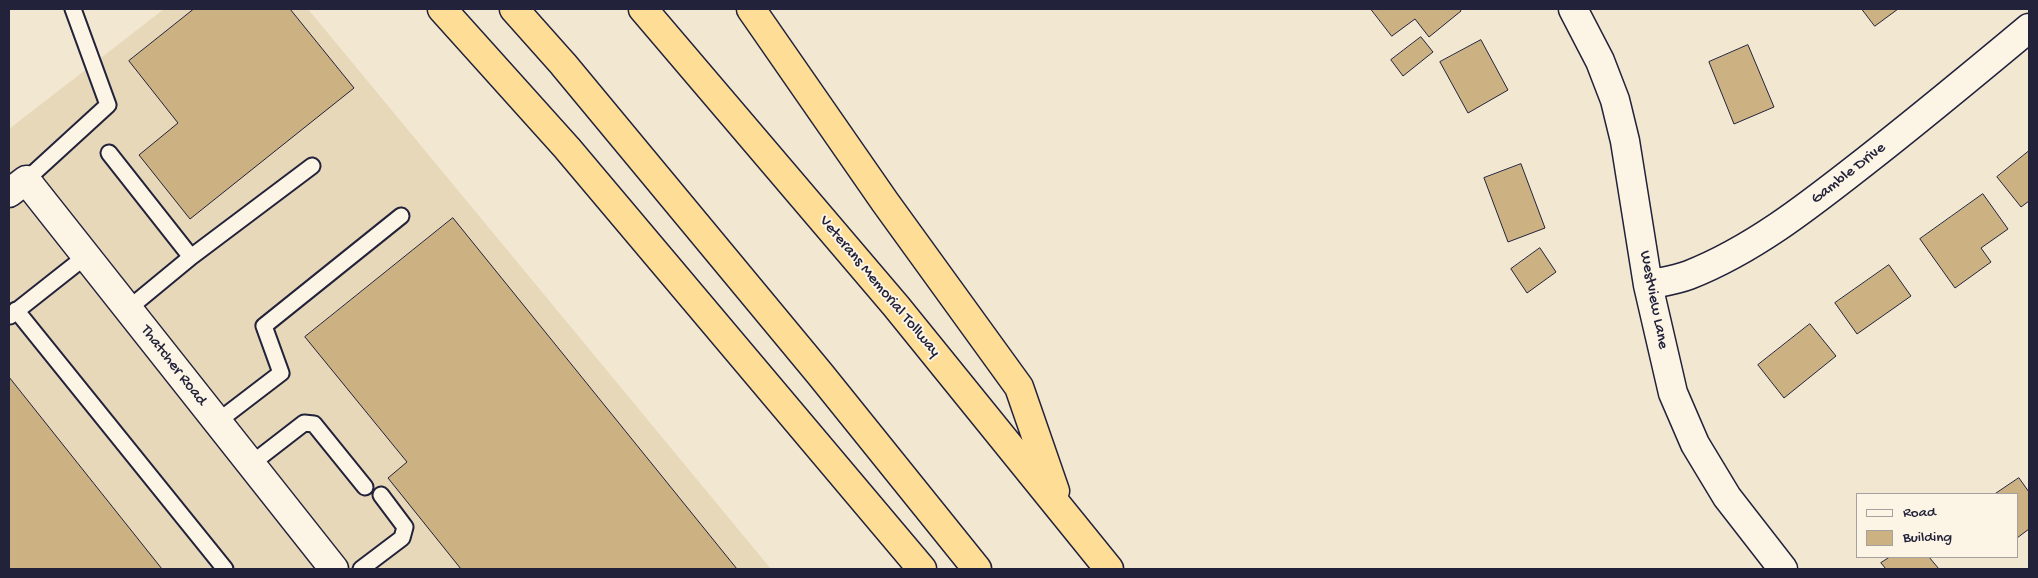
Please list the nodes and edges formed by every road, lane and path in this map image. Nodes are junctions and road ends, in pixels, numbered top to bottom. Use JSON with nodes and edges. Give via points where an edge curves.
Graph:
{"nodes":[{"id":1,"x":73,"y":9,"type":"edge"},
{"id":2,"x":442,"y":9,"type":"edge"},
{"id":3,"x":514,"y":9,"type":"edge"},
{"id":4,"x":643,"y":9,"type":"edge"},
{"id":5,"x":751,"y":9,"type":"edge"},
{"id":6,"x":1573,"y":9,"type":"edge"},
{"id":7,"x":2029,"y":28,"type":"edge"},
{"id":8,"x":109,"y":153,"type":"dead end"},
{"id":9,"x":312,"y":166,"type":"dead end"},
{"id":10,"x":17,"y":187,"type":"edge"},
{"id":11,"x":401,"y":216,"type":"dead end"},
{"id":12,"x":86,"y":256,"type":"junction"},
{"id":13,"x":191,"y":257,"type":"junction"},
{"id":14,"x":1648,"y":285,"type":"junction"},
{"id":15,"x":128,"y":309,"type":"junction"},
{"id":16,"x":13,"y":313,"type":"edge"},
{"id":17,"x":217,"y":422,"type":"junction"},
{"id":18,"x":251,"y":464,"type":"junction"},
{"id":19,"x":365,"y":487,"type":"dead end"},
{"id":20,"x":381,"y":495,"type":"dead end"},
{"id":21,"x":1061,"y":508,"type":"junction"},
{"id":22,"x":225,"y":569,"type":"edge"},
{"id":23,"x":334,"y":569,"type":"edge"},
{"id":24,"x":361,"y":569,"type":"edge"},
{"id":25,"x":922,"y":569,"type":"edge"},
{"id":26,"x":977,"y":569,"type":"edge"},
{"id":27,"x":1109,"y":569,"type":"edge"},
{"id":28,"x":1783,"y":569,"type":"edge"}],
"edges":[{"from":1,"to":10,"type":"lane","via":[[108,105]]},
{"from":2,"to":25,"type":"highway","via":[[567,148]]},
{"from":3,"to":26,"type":"highway","via":[[814,366]]},
{"from":4,"to":21,"type":"highway","name":"Veterans Memorial Tollway","via":[[896,306]]},
{"from":5,"to":21,"type":"highway","via":[[1019,388]]},
{"from":6,"to":14,"type":"street","name":"Westview Lane","via":[[1591,40],[1615,100],[1625,141]]},
{"from":7,"to":14,"type":"street","name":"Gamble Drive","via":[[1919,120],[1773,230],[1688,276]]},
{"from":8,"to":13,"type":"lane"},
{"from":9,"to":13,"type":"lane"},
{"from":10,"to":12,"type":"street","name":"Thatcher Road"},
{"from":11,"to":17,"type":"lane","via":[[264,326],[281,374]]},
{"from":12,"to":15,"type":"street","name":"Thatcher Road"},
{"from":12,"to":16,"type":"lane"},
{"from":13,"to":15,"type":"lane"},
{"from":14,"to":28,"type":"street","name":"Westview Lane","via":[[1672,393],[1695,444],[1727,497]]},
{"from":15,"to":17,"type":"street","name":"Thatcher Road"},
{"from":16,"to":22,"type":"lane"},
{"from":17,"to":18,"type":"street","name":"Thatcher Road"},
{"from":18,"to":19,"type":"lane","via":[[304,424],[314,424]]},
{"from":18,"to":23,"type":"street","name":"Thatcher Road"},
{"from":20,"to":24,"type":"lane","via":[[406,527],[402,538]]},
{"from":21,"to":27,"type":"highway","name":"Veterans Memorial Tollway"}]}
